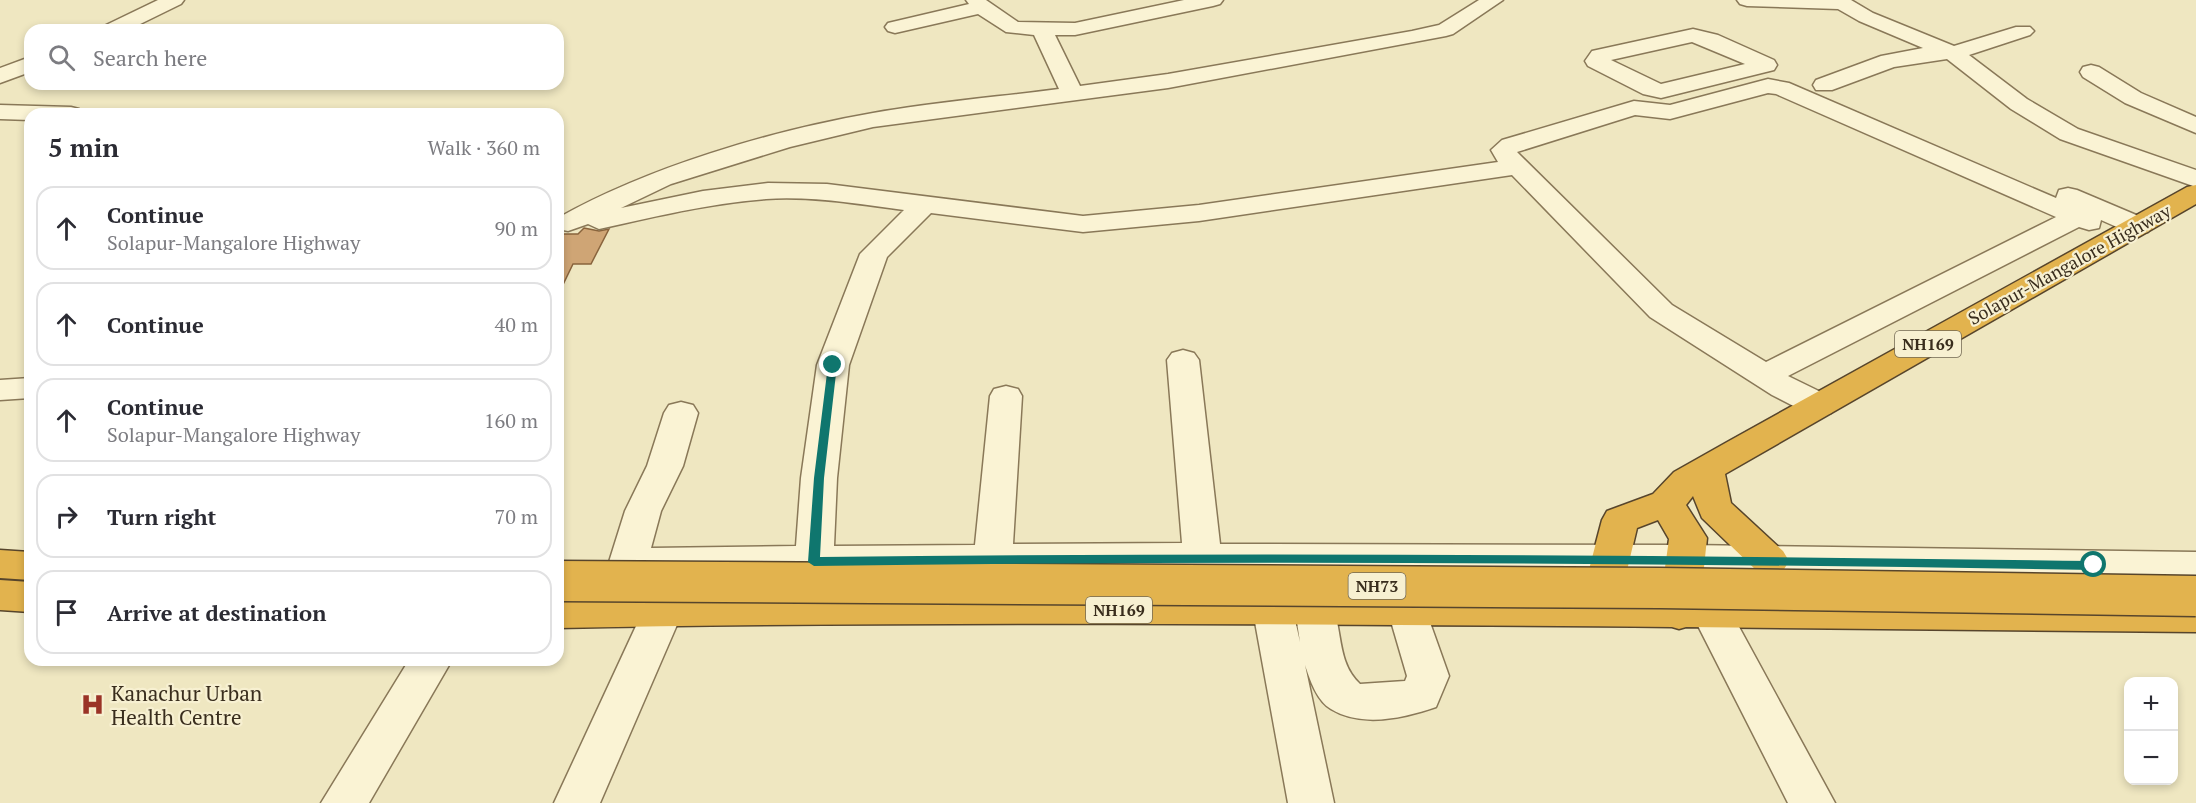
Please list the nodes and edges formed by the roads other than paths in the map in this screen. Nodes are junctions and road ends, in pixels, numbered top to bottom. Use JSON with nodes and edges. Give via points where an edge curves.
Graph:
{"nodes":[{"id":1,"x":174,"y":0,"type":"edge"},
{"id":2,"x":1213,"y":0,"type":"edge"},
{"id":3,"x":1493,"y":0,"type":"edge"},
{"id":4,"x":1747,"y":0,"type":"edge"},
{"id":5,"x":1839,"y":1,"type":"edge"},
{"id":6,"x":978,"y":3,"type":"edge"},
{"id":7,"x":124,"y":24,"type":"edge"},
{"id":8,"x":895,"y":27,"type":"dead end"},
{"id":9,"x":1041,"y":27,"type":"junction"},
{"id":10,"x":2023,"y":31,"type":"dead end"},
{"id":11,"x":1953,"y":53,"type":"junction"},
{"id":12,"x":1766,"y":65,"type":"junction"},
{"id":13,"x":24,"y":66,"type":"edge"},
{"id":14,"x":2091,"y":72,"type":"dead end"},
{"id":15,"x":0,"y":76,"type":"edge"},
{"id":16,"x":1824,"y":85,"type":"dead end"},
{"id":17,"x":1073,"y":95,"type":"junction"},
{"id":18,"x":0,"y":112,"type":"edge"},
{"id":19,"x":24,"y":113,"type":"edge"},
{"id":20,"x":2196,"y":126,"type":"edge"},
{"id":21,"x":1506,"y":169,"type":"dead end"},
{"id":22,"x":2196,"y":179,"type":"edge"},
{"id":23,"x":2196,"y":193,"type":"edge"},
{"id":24,"x":924,"y":205,"type":"junction"},
{"id":25,"x":564,"y":225,"type":"edge"},
{"id":26,"x":564,"y":225,"type":"edge"},
{"id":27,"x":2138,"y":226,"type":"junction"},
{"id":28,"x":1183,"y":360,"type":"dead end"},
{"id":29,"x":1764,"y":376,"type":"junction"},
{"id":30,"x":24,"y":388,"type":"edge"},
{"id":31,"x":0,"y":390,"type":"edge"},
{"id":32,"x":1006,"y":396,"type":"dead end"},
{"id":33,"x":1819,"y":405,"type":"junction"},
{"id":34,"x":681,"y":413,"type":"dead end"},
{"id":35,"x":1707,"y":469,"type":"junction"},
{"id":36,"x":1666,"y":502,"type":"junction"},
{"id":37,"x":1202,"y":558,"type":"junction"},
{"id":38,"x":1610,"y":559,"type":"junction"},
{"id":39,"x":1685,"y":559,"type":"junction"},
{"id":40,"x":993,"y":561,"type":"junction"},
{"id":41,"x":1770,"y":561,"type":"junction"},
{"id":42,"x":564,"y":562,"type":"edge"},
{"id":43,"x":628,"y":562,"type":"junction"},
{"id":44,"x":814,"y":562,"type":"junction"},
{"id":45,"x":0,"y":564,"type":"edge"},
{"id":46,"x":24,"y":566,"type":"edge"},
{"id":47,"x":2196,"y":566,"type":"edge"},
{"id":48,"x":564,"y":581,"type":"edge"},
{"id":49,"x":0,"y":595,"type":"edge"},
{"id":50,"x":2196,"y":596,"type":"edge"},
{"id":51,"x":24,"y":597,"type":"edge"},
{"id":52,"x":1315,"y":609,"type":"junction"},
{"id":53,"x":1274,"y":611,"type":"junction"},
{"id":54,"x":1408,"y":611,"type":"junction"},
{"id":55,"x":663,"y":612,"type":"junction"},
{"id":56,"x":564,"y":613,"type":"edge"},
{"id":57,"x":1598,"y":614,"type":"junction"},
{"id":58,"x":1696,"y":614,"type":"junction"},
{"id":59,"x":2196,"y":616,"type":"edge"},
{"id":60,"x":427,"y":666,"type":"edge"},
{"id":61,"x":345,"y":803,"type":"edge"},
{"id":62,"x":577,"y":803,"type":"edge"},
{"id":63,"x":1311,"y":803,"type":"edge"},
{"id":64,"x":1812,"y":803,"type":"edge"}],
"edges":[{"from":1,"to":7,"type":"street"},
{"from":2,"to":9,"type":"street","via":[[1076,29]]},
{"from":3,"to":17,"type":"street","via":[[1446,30]]},
{"from":4,"to":5,"type":"street"},
{"from":5,"to":11,"type":"street","via":[[1866,17]]},
{"from":6,"to":8,"type":"street"},
{"from":6,"to":9,"type":"street","via":[[1013,28]]},
{"from":9,"to":17,"type":"street"},
{"from":10,"to":11,"type":"street"},
{"from":11,"to":16,"type":"street","via":[[1889,60]]},
{"from":11,"to":22,"type":"street","via":[[2019,104],[2069,134]]},
{"from":12,"to":12,"type":"street","via":[[1693,35],[1596,58],[1601,64],[1661,91]]},
{"from":12,"to":27,"type":"street"},
{"from":13,"to":15,"type":"street"},
{"from":14,"to":20,"type":"street","via":[[2133,98]]},
{"from":17,"to":25,"type":"street","via":[[873,120],[783,141],[662,179]]},
{"from":18,"to":19,"type":"street"},
{"from":21,"to":24,"type":"street","via":[[1119,222],[1083,224]]},
{"from":23,"to":27,"type":"highway","name":"Solapur-Mangalore Highway","number":"NH169"},
{"from":24,"to":26,"type":"street","via":[[827,192],[768,191]]},
{"from":24,"to":44,"type":"street","via":[[873,254],[833,365],[819,478]]},
{"from":27,"to":33,"type":"highway","name":"Solapur-Mangalore Highway","number":"NH169"},
{"from":28,"to":37,"type":"street"},
{"from":29,"to":29,"type":"street","via":[[2083,219],[1781,88],[1768,86],[1670,112],[1634,108],[1503,150],[1661,311]]},
{"from":29,"to":33,"type":"street"},
{"from":30,"to":31,"type":"street"},
{"from":32,"to":40,"type":"street"},
{"from":33,"to":35,"type":"highway","name":"Solapur-Mangalore Highway","number":"NH169"},
{"from":34,"to":43,"type":"street"},
{"from":35,"to":36,"type":"highway","name":"Solapur-Mangalore Highway","number":"NH169","via":[[1687,481]]},
{"from":35,"to":41,"type":"highway","via":[[1715,509]]},
{"from":36,"to":38,"type":"highway","name":"Solapur-Mangalore Highway","number":"NH169","via":[[1620,520]]},
{"from":36,"to":39,"type":"highway","via":[[1688,538]]},
{"from":37,"to":38,"type":"street"},
{"from":37,"to":40,"type":"street"},
{"from":38,"to":39,"type":"street"},
{"from":38,"to":57,"type":"highway","name":"Solapur-Mangalore Highway","number":"NH169"},
{"from":39,"to":41,"type":"street"},
{"from":39,"to":58,"type":"highway"},
{"from":40,"to":44,"type":"street"},
{"from":41,"to":47,"type":"street"},
{"from":42,"to":43,"type":"street"},
{"from":43,"to":44,"type":"street"},
{"from":45,"to":46,"type":"highway"},
{"from":48,"to":50,"type":"highway","number":"NH73","bridge":true},
{"from":49,"to":51,"type":"highway"},
{"from":52,"to":53,"type":"highway","number":"NH169"},
{"from":52,"to":54,"type":"highway","number":"NH169"},
{"from":52,"to":54,"type":"street","via":[[1323,658],[1334,686],[1357,702],[1421,695],[1428,676]]},
{"from":53,"to":55,"type":"highway","number":"NH169"},
{"from":53,"to":63,"type":"street"},
{"from":54,"to":57,"type":"highway","number":"NH169"},
{"from":55,"to":56,"type":"highway","number":"NH169"},
{"from":55,"to":62,"type":"street"},
{"from":57,"to":58,"type":"highway","number":"NH169"},
{"from":58,"to":59,"type":"highway"},
{"from":58,"to":64,"type":"street"},
{"from":60,"to":61,"type":"street"}]}
